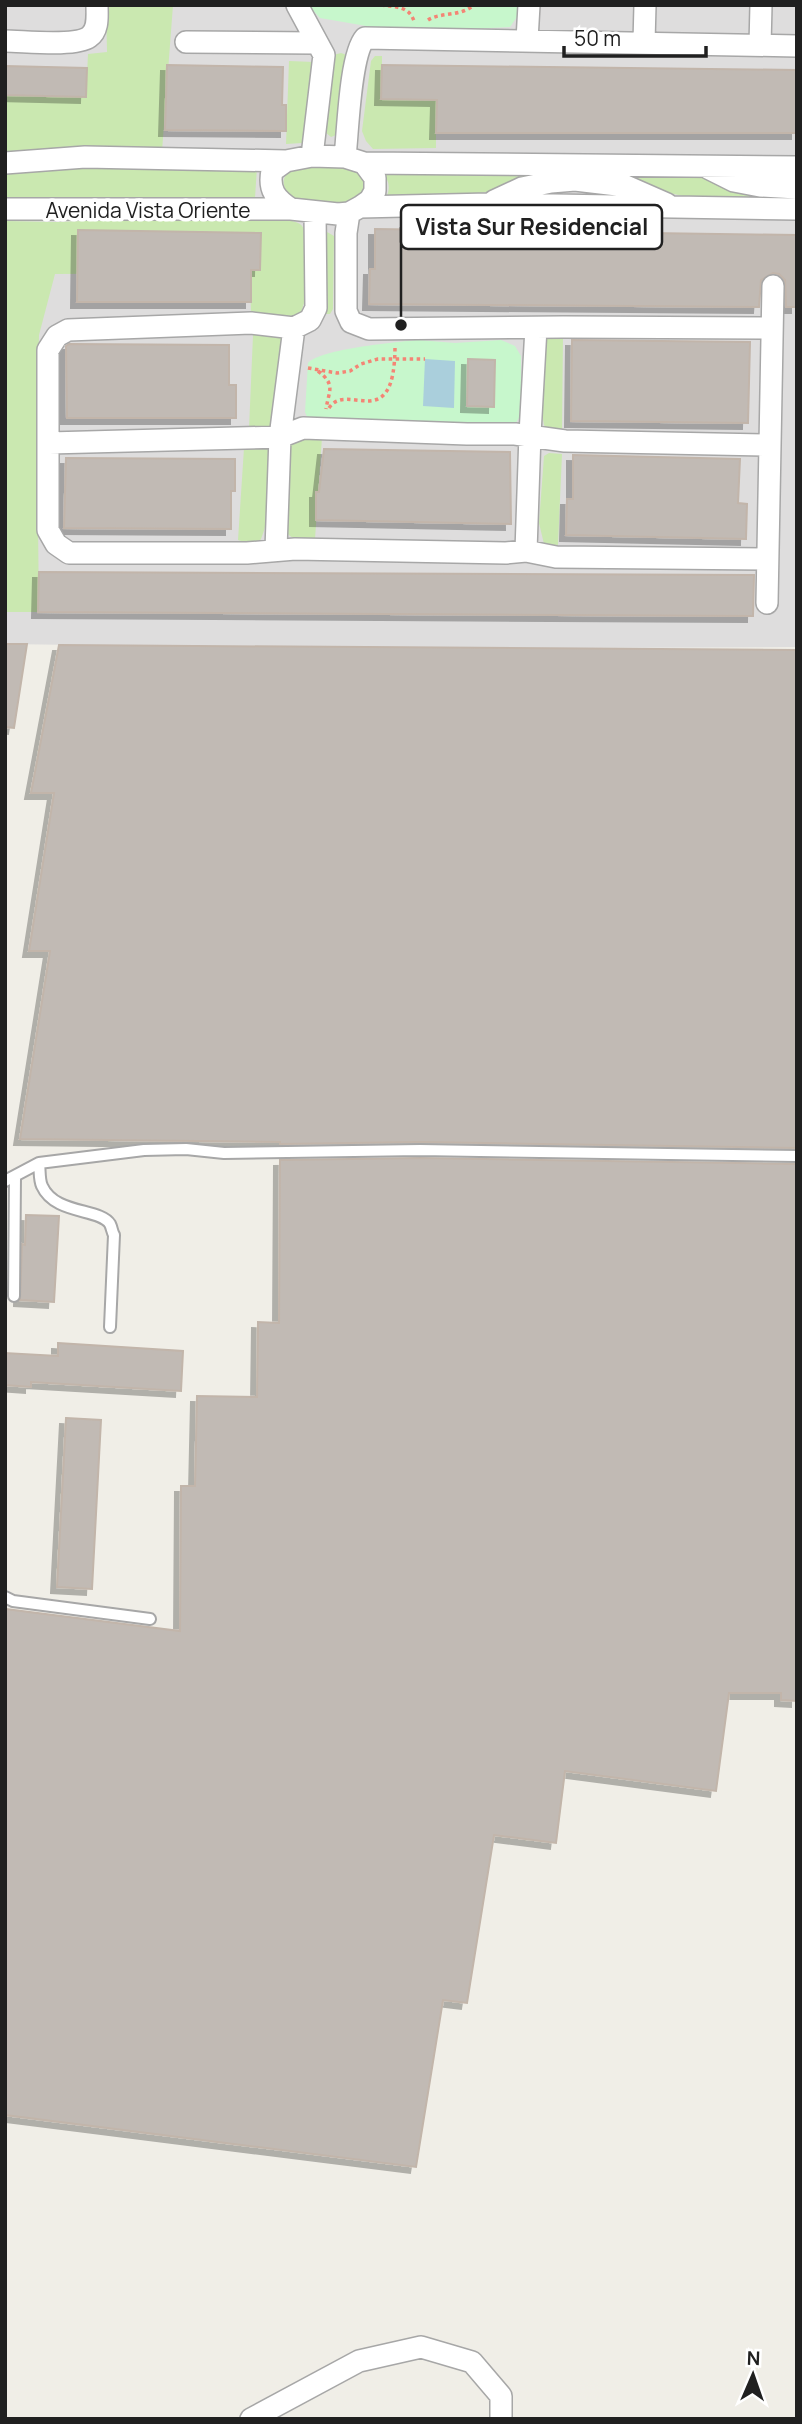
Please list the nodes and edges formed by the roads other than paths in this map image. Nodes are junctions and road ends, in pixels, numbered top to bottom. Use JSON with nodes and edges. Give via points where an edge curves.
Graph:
{"nodes":[{"id":1,"x":97,"y":5,"type":"edge"},
{"id":2,"x":298,"y":5,"type":"edge"},
{"id":3,"x":528,"y":5,"type":"edge"},
{"id":4,"x":645,"y":5,"type":"edge"},
{"id":5,"x":761,"y":5,"type":"edge"},
{"id":6,"x":527,"y":40,"type":"junction"},
{"id":7,"x":5,"y":41,"type":"edge"},
{"id":8,"x":186,"y":42,"type":"dead end"},
{"id":9,"x":316,"y":43,"type":"junction"},
{"id":10,"x":644,"y":43,"type":"junction"},
{"id":11,"x":760,"y":45,"type":"junction"},
{"id":12,"x":797,"y":46,"type":"edge"},
{"id":13,"x":312,"y":156,"type":"junction"},
{"id":14,"x":355,"y":160,"type":"junction"},
{"id":15,"x":286,"y":161,"type":"junction"},
{"id":16,"x":5,"y":163,"type":"edge"},
{"id":17,"x":705,"y":167,"type":"junction"},
{"id":18,"x":797,"y":167,"type":"edge"},
{"id":19,"x":797,"y":188,"type":"edge"},
{"id":20,"x":5,"y":209,"type":"edge"},
{"id":21,"x":291,"y":209,"type":"junction"},
{"id":22,"x":797,"y":209,"type":"edge"},
{"id":23,"x":354,"y":210,"type":"junction"},
{"id":24,"x":315,"y":213,"type":"junction"},
{"id":25,"x":773,"y":286,"type":"dead end"},
{"id":26,"x":294,"y":328,"type":"junction"},
{"id":27,"x":536,"y":328,"type":"junction"},
{"id":28,"x":771,"y":328,"type":"junction"},
{"id":29,"x":530,"y":435,"type":"junction"},
{"id":30,"x":280,"y":437,"type":"junction"},
{"id":31,"x":49,"y":443,"type":"junction"},
{"id":32,"x":768,"y":445,"type":"junction"},
{"id":33,"x":276,"y":549,"type":"junction"},
{"id":34,"x":526,"y":551,"type":"junction"},
{"id":35,"x":767,"y":559,"type":"junction"},
{"id":36,"x":766,"y":603,"type":"dead end"},
{"id":37,"x":797,"y":1156,"type":"edge"},
{"id":38,"x":39,"y":1164,"type":"junction"},
{"id":39,"x":10,"y":1179,"type":"edge"},
{"id":40,"x":14,"y":1296,"type":"dead end"},
{"id":41,"x":110,"y":1326,"type":"dead end"},
{"id":42,"x":5,"y":1598,"type":"edge"},
{"id":43,"x":150,"y":1619,"type":"dead end"},
{"id":44,"x":251,"y":2419,"type":"edge"},
{"id":45,"x":501,"y":2419,"type":"edge"}],
"edges":[{"from":1,"to":7,"type":"street","via":[[97,25],[91,36],[77,42]]},
{"from":2,"to":9,"type":"street"},
{"from":3,"to":6,"type":"street"},
{"from":4,"to":10,"type":"street"},
{"from":5,"to":11,"type":"street"},
{"from":6,"to":10,"type":"street"},
{"from":6,"to":14,"type":"street","via":[[365,38],[359,44]]},
{"from":8,"to":9,"type":"street"},
{"from":9,"to":13,"type":"street","via":[[324,55]]},
{"from":10,"to":11,"type":"street"},
{"from":11,"to":12,"type":"street"},
{"from":13,"to":14,"type":"street"},
{"from":13,"to":15,"type":"street"},
{"from":14,"to":17,"type":"street"},
{"from":14,"to":23,"type":"street","via":[[375,178],[370,200]]},
{"from":15,"to":16,"type":"street","via":[[85,158]]},
{"from":15,"to":21,"type":"street","name":"Avenida Vista Oriente","via":[[272,171],[270,182],[273,194]]},
{"from":17,"to":18,"type":"street"},
{"from":17,"to":19,"type":"street","via":[[734,181]]},
{"from":20,"to":21,"type":"street","name":"Avenida Vista Oriente"},
{"from":21,"to":24,"type":"street","name":"Avenida Vista Oriente"},
{"from":22,"to":23,"type":"street","name":"Avenida Vista Oriente","via":[[489,204]]},
{"from":23,"to":24,"type":"street","name":"Avenida Vista Oriente"},
{"from":23,"to":27,"type":"street","via":[[346,233],[346,311],[351,322],[369,329]]},
{"from":24,"to":26,"type":"street","via":[[316,308],[310,320]]},
{"from":25,"to":28,"type":"street"},
{"from":26,"to":30,"type":"street"},
{"from":26,"to":31,"type":"street","via":[[251,323],[68,330],[57,336],[48,350]]},
{"from":27,"to":28,"type":"street"},
{"from":27,"to":29,"type":"street"},
{"from":28,"to":32,"type":"street"},
{"from":29,"to":30,"type":"street","via":[[303,428]]},
{"from":29,"to":32,"type":"street","via":[[565,441]]},
{"from":29,"to":34,"type":"street"},
{"from":30,"to":31,"type":"street"},
{"from":30,"to":33,"type":"street"},
{"from":31,"to":33,"type":"street","via":[[48,530],[56,544],[69,553]]},
{"from":32,"to":35,"type":"street"},
{"from":33,"to":34,"type":"street"},
{"from":34,"to":35,"type":"street","via":[[556,557]]},
{"from":35,"to":36,"type":"street"},
{"from":37,"to":38,"type":"lane","via":[[420,1150],[224,1153],[186,1149],[102,1154]]},
{"from":38,"to":39,"type":"lane"},
{"from":38,"to":41,"type":"lane","via":[[42,1186],[54,1199],[110,1223],[114,1235]]},
{"from":39,"to":40,"type":"lane"},
{"from":42,"to":43,"type":"lane"},
{"from":44,"to":45,"type":"street","via":[[359,2361],[421,2347],[472,2362],[501,2396]]}]}
